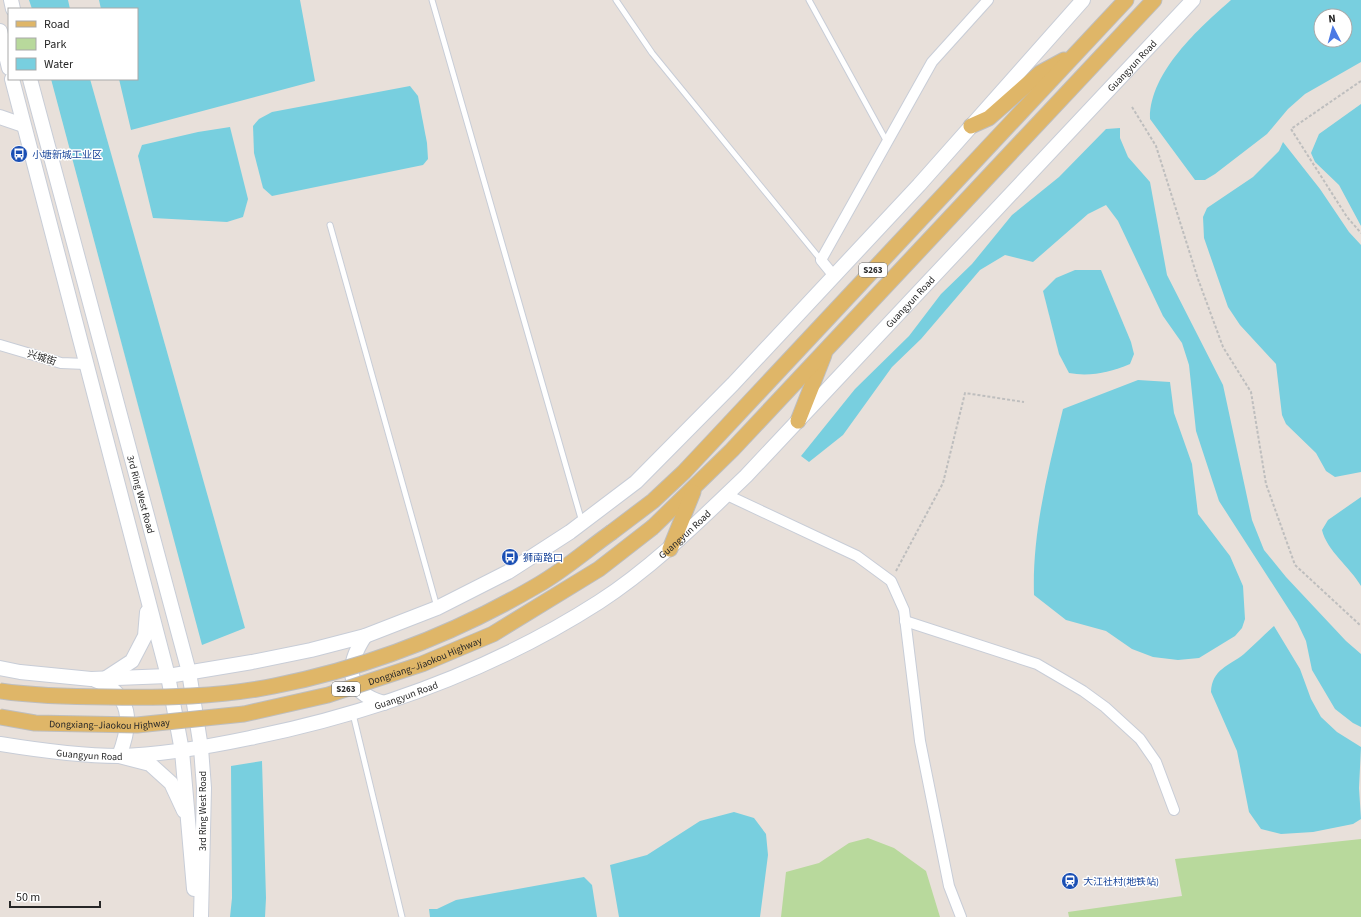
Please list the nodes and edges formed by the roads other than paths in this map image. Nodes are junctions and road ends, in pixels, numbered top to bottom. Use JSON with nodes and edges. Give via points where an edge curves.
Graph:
{"nodes":[{"id":1,"x":432,"y":0,"type":"edge"},
{"id":2,"x":616,"y":0,"type":"edge"},
{"id":3,"x":809,"y":0,"type":"edge"},
{"id":4,"x":988,"y":0,"type":"edge"},
{"id":5,"x":1083,"y":0,"type":"edge"},
{"id":6,"x":1126,"y":0,"type":"edge"},
{"id":7,"x":1154,"y":0,"type":"edge"},
{"id":8,"x":1193,"y":0,"type":"edge"},
{"id":9,"x":0,"y":31,"type":"edge"},
{"id":10,"x":1077,"y":53,"type":"junction"},
{"id":11,"x":8,"y":64,"type":"edge"},
{"id":12,"x":12,"y":80,"type":"edge"},
{"id":13,"x":30,"y":80,"type":"edge"},
{"id":14,"x":0,"y":117,"type":"edge"},
{"id":15,"x":22,"y":125,"type":"junction"},
{"id":16,"x":971,"y":126,"type":"junction"},
{"id":17,"x":887,"y":142,"type":"junction"},
{"id":18,"x":330,"y":224,"type":"dead end"},
{"id":19,"x":821,"y":260,"type":"junction"},
{"id":20,"x":834,"y":276,"type":"junction"},
{"id":21,"x":0,"y":345,"type":"edge"},
{"id":22,"x":827,"y":347,"type":"junction"},
{"id":23,"x":86,"y":364,"type":"junction"},
{"id":24,"x":798,"y":421,"type":"junction"},
{"id":25,"x":695,"y":485,"type":"junction"},
{"id":26,"x":727,"y":495,"type":"junction"},
{"id":27,"x":582,"y":523,"type":"junction"},
{"id":28,"x":670,"y":548,"type":"junction"},
{"id":29,"x":148,"y":602,"type":"junction"},
{"id":30,"x":437,"y":608,"type":"junction"},
{"id":31,"x":905,"y":621,"type":"junction"},
{"id":32,"x":365,"y":636,"type":"junction"},
{"id":33,"x":0,"y":668,"type":"edge"},
{"id":34,"x":189,"y":672,"type":"junction"},
{"id":35,"x":168,"y":676,"type":"junction"},
{"id":36,"x":106,"y":678,"type":"junction"},
{"id":37,"x":91,"y":679,"type":"junction"},
{"id":38,"x":0,"y":691,"type":"edge"},
{"id":39,"x":384,"y":703,"type":"junction"},
{"id":40,"x":353,"y":713,"type":"junction"},
{"id":41,"x":0,"y":718,"type":"edge"},
{"id":42,"x":0,"y":744,"type":"edge"},
{"id":43,"x":201,"y":748,"type":"junction"},
{"id":44,"x":182,"y":751,"type":"junction"},
{"id":45,"x":119,"y":756,"type":"junction"},
{"id":46,"x":1174,"y":810,"type":"dead end"},
{"id":47,"x":188,"y":819,"type":"junction"},
{"id":48,"x":193,"y":917,"type":"edge"},
{"id":49,"x":201,"y":917,"type":"edge"},
{"id":50,"x":402,"y":917,"type":"edge"},
{"id":51,"x":961,"y":917,"type":"edge"}],
"edges":[{"from":1,"to":27,"type":"lane"},
{"from":2,"to":19,"type":"lane","via":[[652,53]]},
{"from":3,"to":17,"type":"lane"},
{"from":4,"to":17,"type":"street","via":[[932,62]]},
{"from":5,"to":16,"type":"main road","number":"S263"},
{"from":6,"to":10,"type":"main road","number":"S263"},
{"from":7,"to":22,"type":"main road","number":"S263"},
{"from":8,"to":24,"type":"main road","name":"Guangyun Road","number":"S263"},
{"from":9,"to":11,"type":"main road"},
{"from":10,"to":16,"type":"main road","via":[[1040,73],[989,118]]},
{"from":10,"to":38,"type":"main road","number":"S263","bridge":true,"via":[[684,472],[653,501],[539,585],[473,619],[418,643],[325,675],[272,686],[208,695],[152,698],[82,697]]},
{"from":12,"to":15,"type":"main road","name":"3rd Ring West Road"},
{"from":13,"to":34,"type":"main road","name":"3rd Ring West Road"},
{"from":14,"to":15,"type":"main road"},
{"from":15,"to":23,"type":"main road","name":"3rd Ring West Road"},
{"from":16,"to":20,"type":"main road","number":"S263"},
{"from":17,"to":19,"type":"street"},
{"from":18,"to":30,"type":"lane"},
{"from":19,"to":20,"type":"street"},
{"from":20,"to":27,"type":"main road","number":"S263","via":[[733,384],[636,482]]},
{"from":21,"to":23,"type":"street","name":"兴城街","via":[[61,363]]},
{"from":22,"to":24,"type":"main road"},
{"from":22,"to":25,"type":"main road","number":"S263","via":[[732,450]]},
{"from":23,"to":29,"type":"main road","name":"3rd Ring West Road"},
{"from":24,"to":26,"type":"main road","name":"Guangyun Road","number":"S263"},
{"from":25,"to":28,"type":"main road"},
{"from":25,"to":41,"type":"main road","name":"Dongxiang–Jiaokou Highway","number":"S263","bridge":true,"via":[[653,527],[599,569],[493,634],[422,664],[328,695],[244,714],[137,725],[35,723]]},
{"from":26,"to":28,"type":"main road","name":"Guangyun Road","number":"S263"},
{"from":26,"to":31,"type":"street","via":[[857,556],[891,581],[904,610]]},
{"from":27,"to":30,"type":"main road","number":"S263","via":[[508,572]]},
{"from":28,"to":39,"type":"main road","name":"Guangyun Road","number":"S263","via":[[601,601],[542,636],[428,688]]},
{"from":29,"to":35,"type":"main road","name":"3rd Ring West Road"},
{"from":29,"to":36,"type":"main road","via":[[145,636],[132,661]]},
{"from":30,"to":32,"type":"main road","number":"S263"},
{"from":31,"to":46,"type":"street","via":[[1037,664],[1083,690],[1140,739],[1156,762]]},
{"from":31,"to":51,"type":"street","via":[[920,741],[949,886]]},
{"from":32,"to":34,"type":"main road","number":"S263","via":[[311,650]]},
{"from":32,"to":39,"type":"main road","via":[[356,651],[351,674],[357,687],[365,695]]},
{"from":33,"to":37,"type":"main road","number":"S263"},
{"from":34,"to":35,"type":"main road","number":"S263"},
{"from":34,"to":43,"type":"main road","name":"3rd Ring West Road"},
{"from":35,"to":36,"type":"main road","number":"S263"},
{"from":35,"to":44,"type":"main road","name":"3rd Ring West Road"},
{"from":36,"to":37,"type":"main road","number":"S263"},
{"from":37,"to":45,"type":"main road","via":[[112,688],[119,694],[126,708],[127,734]]},
{"from":39,"to":40,"type":"main road","name":"Guangyun Road","number":"S263"},
{"from":40,"to":43,"type":"main road","name":"Guangyun Road","number":"S263"},
{"from":40,"to":50,"type":"lane"},
{"from":42,"to":45,"type":"main road","name":"Guangyun Road","number":"S263","via":[[33,750]]},
{"from":43,"to":44,"type":"main road","name":"Guangyun Road","number":"S263"},
{"from":43,"to":49,"type":"main road","name":"3rd Ring West Road","via":[[204,788]]},
{"from":44,"to":45,"type":"main road","name":"Guangyun Road","number":"S263"},
{"from":44,"to":47,"type":"main road","name":"3rd Ring West Road"},
{"from":45,"to":47,"type":"main road","via":[[150,764],[171,783]]},
{"from":47,"to":48,"type":"main road","name":"3rd Ring West Road","via":[[194,884]]}]}
